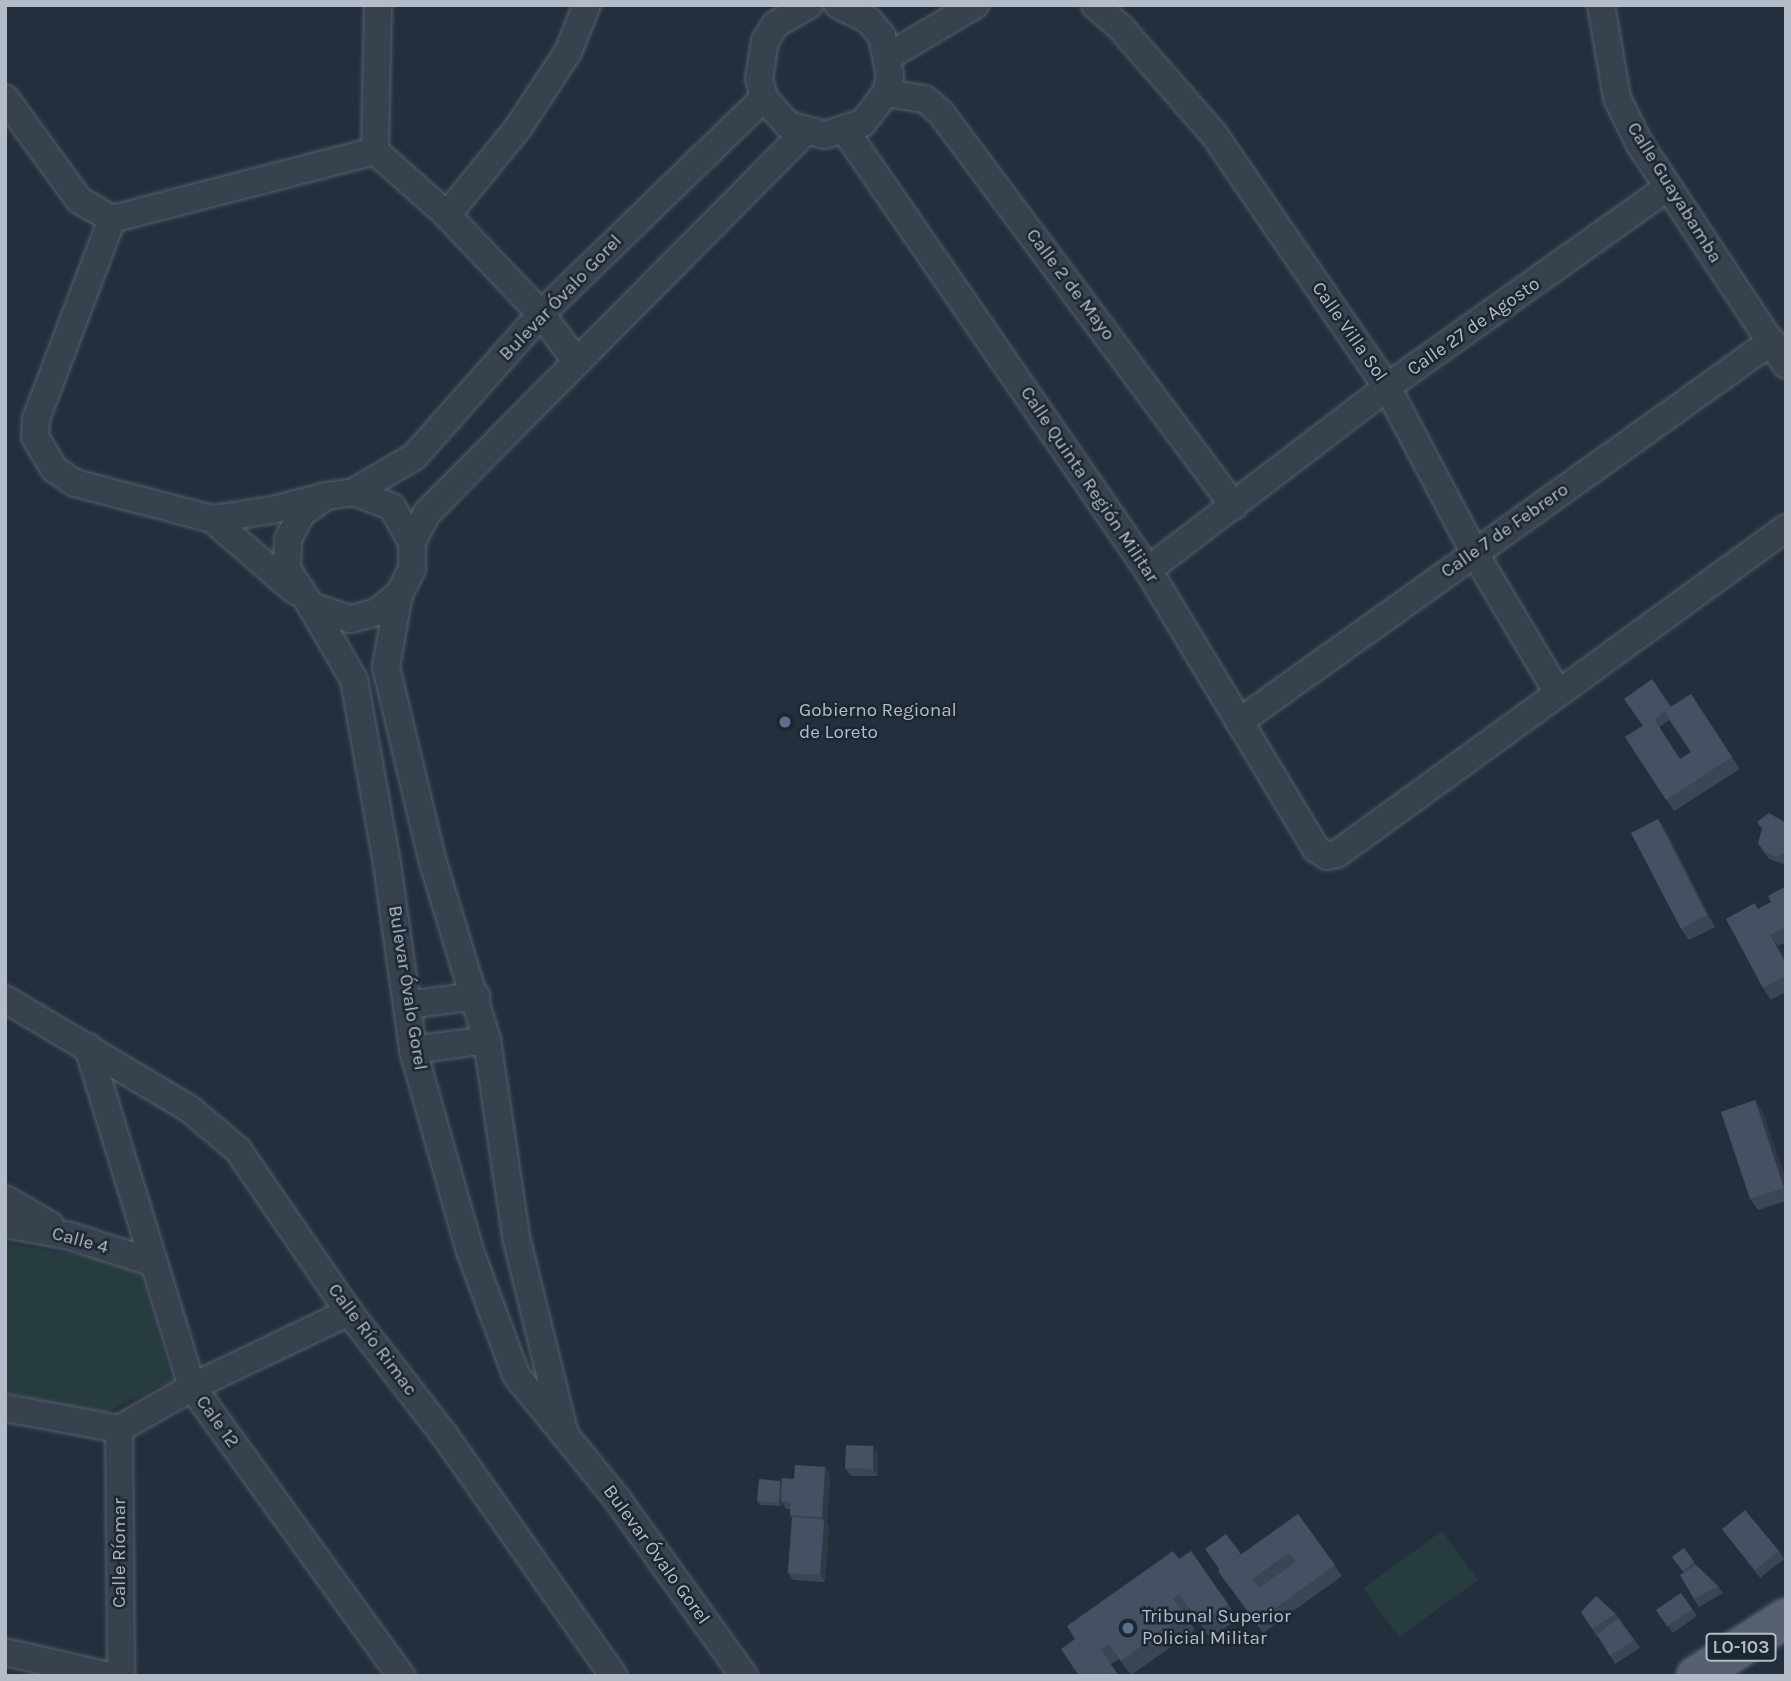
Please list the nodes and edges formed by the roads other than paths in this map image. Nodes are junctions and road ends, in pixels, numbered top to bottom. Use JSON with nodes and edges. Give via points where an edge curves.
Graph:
{"nodes":[{"id":1,"x":378,"y":5,"type":"edge"},
{"id":2,"x":587,"y":5,"type":"edge"},
{"id":3,"x":838,"y":5,"type":"edge"},
{"id":4,"x":975,"y":5,"type":"edge"},
{"id":5,"x":1095,"y":5,"type":"edge"},
{"id":6,"x":1601,"y":5,"type":"edge"},
{"id":7,"x":795,"y":8,"type":"edge"},
{"id":8,"x":889,"y":56,"type":"junction"},
{"id":9,"x":886,"y":93,"type":"junction"},
{"id":10,"x":5,"y":98,"type":"edge"},
{"id":11,"x":764,"y":98,"type":"junction"},
{"id":12,"x":846,"y":132,"type":"junction"},
{"id":13,"x":804,"y":133,"type":"junction"},
{"id":14,"x":375,"y":150,"type":"junction"},
{"id":15,"x":1667,"y":188,"type":"junction"},
{"id":16,"x":447,"y":215,"type":"junction"},
{"id":17,"x":112,"y":219,"type":"junction"},
{"id":18,"x":541,"y":314,"type":"junction"},
{"id":19,"x":1772,"y":341,"type":"junction"},
{"id":20,"x":577,"y":362,"type":"junction"},
{"id":21,"x":1786,"y":365,"type":"edge"},
{"id":22,"x":1387,"y":387,"type":"junction"},
{"id":23,"x":354,"y":492,"type":"junction"},
{"id":24,"x":326,"y":496,"type":"junction"},
{"id":25,"x":1234,"y":506,"type":"junction"},
{"id":26,"x":212,"y":519,"type":"junction"},
{"id":27,"x":1786,"y":528,"type":"edge"},
{"id":28,"x":412,"y":542,"type":"junction"},
{"id":29,"x":1474,"y":552,"type":"junction"},
{"id":30,"x":1148,"y":570,"type":"junction"},
{"id":31,"x":399,"y":594,"type":"junction"},
{"id":32,"x":305,"y":601,"type":"junction"},
{"id":33,"x":1557,"y":691,"type":"junction"},
{"id":34,"x":1239,"y":723,"type":"junction"},
{"id":35,"x":475,"y":996,"type":"junction"},
{"id":36,"x":5,"y":999,"type":"edge"},
{"id":37,"x":407,"y":1005,"type":"junction"},
{"id":38,"x":487,"y":1040,"type":"junction"},
{"id":39,"x":88,"y":1047,"type":"junction"},
{"id":40,"x":413,"y":1050,"type":"junction"},
{"id":41,"x":5,"y":1199,"type":"edge"},
{"id":42,"x":5,"y":1224,"type":"edge"},
{"id":43,"x":70,"y":1236,"type":"junction"},
{"id":44,"x":154,"y":1264,"type":"junction"},
{"id":45,"x":349,"y":1312,"type":"junction"},
{"id":46,"x":192,"y":1387,"type":"junction"},
{"id":47,"x":5,"y":1408,"type":"edge"},
{"id":48,"x":119,"y":1429,"type":"junction"},
{"id":49,"x":565,"y":1437,"type":"junction"},
{"id":50,"x":1786,"y":1618,"type":"edge"},
{"id":51,"x":5,"y":1652,"type":"edge"},
{"id":52,"x":611,"y":1675,"type":"edge"},
{"id":53,"x":109,"y":1676,"type":"edge"},
{"id":54,"x":121,"y":1676,"type":"edge"},
{"id":55,"x":401,"y":1676,"type":"edge"},
{"id":56,"x":744,"y":1676,"type":"edge"},
{"id":57,"x":1696,"y":1676,"type":"edge"}],
"edges":[{"from":1,"to":14,"type":"street"},
{"from":2,"to":16,"type":"street","via":[[568,52]]},
{"from":3,"to":8,"type":"street","via":[[869,20]]},
{"from":4,"to":8,"type":"street"},
{"from":5,"to":22,"type":"street","name":"Calle Villa Sol","via":[[1121,28],[1213,133]]},
{"from":6,"to":15,"type":"street","name":"Calle Guayabamba","via":[[1617,98]]},
{"from":7,"to":11,"type":"street","via":[[770,33],[759,60]]},
{"from":8,"to":9,"type":"street"},
{"from":9,"to":12,"type":"street","via":[[869,116]]},
{"from":9,"to":25,"type":"street","name":"Calle 2 de Mayo","via":[[925,99],[941,113]]},
{"from":10,"to":17,"type":"street","via":[[79,200]]},
{"from":11,"to":13,"type":"street","via":[[774,113]]},
{"from":11,"to":18,"type":"street","name":"Bulevar Óvalo Gorel"},
{"from":12,"to":13,"type":"street"},
{"from":12,"to":30,"type":"street","name":"Calle Quinta Región Militar"},
{"from":13,"to":20,"type":"street","name":"Bulevar Óvalo Gorel"},
{"from":14,"to":16,"type":"street"},
{"from":14,"to":17,"type":"street"},
{"from":15,"to":19,"type":"street","name":"Calle Guayabamba"},
{"from":15,"to":22,"type":"street","name":"Calle 27 de Agosto"},
{"from":16,"to":18,"type":"street"},
{"from":17,"to":26,"type":"street","via":[[36,419],[35,437],[54,469],[75,483]]},
{"from":18,"to":20,"type":"street"},
{"from":18,"to":23,"type":"street","name":"Bulevar Óvalo Gorel","via":[[415,456]]},
{"from":19,"to":21,"type":"street","name":"Calle Guayabamba"},
{"from":19,"to":29,"type":"street","name":"Calle 7 de Febrero"},
{"from":20,"to":28,"type":"street","name":"Bulevar Óvalo Gorel","via":[[427,513]]},
{"from":22,"to":25,"type":"street","name":"Calle 27 de Agosto"},
{"from":22,"to":29,"type":"street","name":"Calle Villa Sol"},
{"from":23,"to":24,"type":"street","name":"Bulevar Óvalo Gorel"},
{"from":23,"to":28,"type":"street","name":"Bulevar Óvalo Gorel","via":[[392,507]]},
{"from":24,"to":26,"type":"street"},
{"from":24,"to":32,"type":"street","name":"Bulevar Óvalo Gorel","via":[[302,513],[288,539],[287,569]]},
{"from":25,"to":30,"type":"street","name":"Calle 27 de Agosto"},
{"from":26,"to":32,"type":"street"},
{"from":27,"to":33,"type":"street"},
{"from":28,"to":31,"type":"street","name":"Bulevar Óvalo Gorel","via":[[412,569]]},
{"from":29,"to":33,"type":"street","name":"Calle Villa Sol"},
{"from":29,"to":34,"type":"street","name":"Calle 7 de Febrero"},
{"from":30,"to":34,"type":"street","name":"Calle Quinta Región Militar"},
{"from":31,"to":32,"type":"street","via":[[377,612],[350,619]]},
{"from":31,"to":35,"type":"street","name":"Bulevar Óvalo Gorel","via":[[386,667],[432,859]]},
{"from":32,"to":37,"type":"street","name":"Bulevar Óvalo Gorel","via":[[354,680]]},
{"from":33,"to":34,"type":"street","name":"Calle Quinta Región Militar","via":[[1337,854],[1327,856],[1316,849]]},
{"from":35,"to":37,"type":"street"},
{"from":35,"to":38,"type":"street","name":"Bulevar Óvalo Gorel"},
{"from":36,"to":39,"type":"street","name":"Calle Río Rimac"},
{"from":37,"to":40,"type":"street","name":"Bulevar Óvalo Gorel"},
{"from":38,"to":40,"type":"street"},
{"from":38,"to":49,"type":"street","name":"Bulevar Óvalo Gorel","via":[[516,1237]]},
{"from":39,"to":44,"type":"street","name":"Cale 12"},
{"from":39,"to":45,"type":"street","name":"Calle Río Rimac","via":[[191,1110],[238,1150]]},
{"from":40,"to":49,"type":"street","name":"Bulevar Óvalo Gorel","via":[[470,1251],[516,1374]]},
{"from":41,"to":43,"type":"street"},
{"from":42,"to":43,"type":"street","name":"Calle 4"},
{"from":43,"to":44,"type":"street","name":"Calle 4"},
{"from":44,"to":46,"type":"street","name":"Cale 12"},
{"from":45,"to":46,"type":"street"},
{"from":45,"to":52,"type":"street","name":"Calle Río Rimac","via":[[443,1433]]},
{"from":46,"to":48,"type":"street"},
{"from":46,"to":55,"type":"street","name":"Cale 12"},
{"from":47,"to":48,"type":"street"},
{"from":48,"to":54,"type":"street","name":"Calle Ríomar"},
{"from":49,"to":56,"type":"street","name":"Bulevar Óvalo Gorel","via":[[617,1499]]},
{"from":50,"to":57,"type":"main road","number":"LO-103"},
{"from":51,"to":53,"type":"street"}]}
